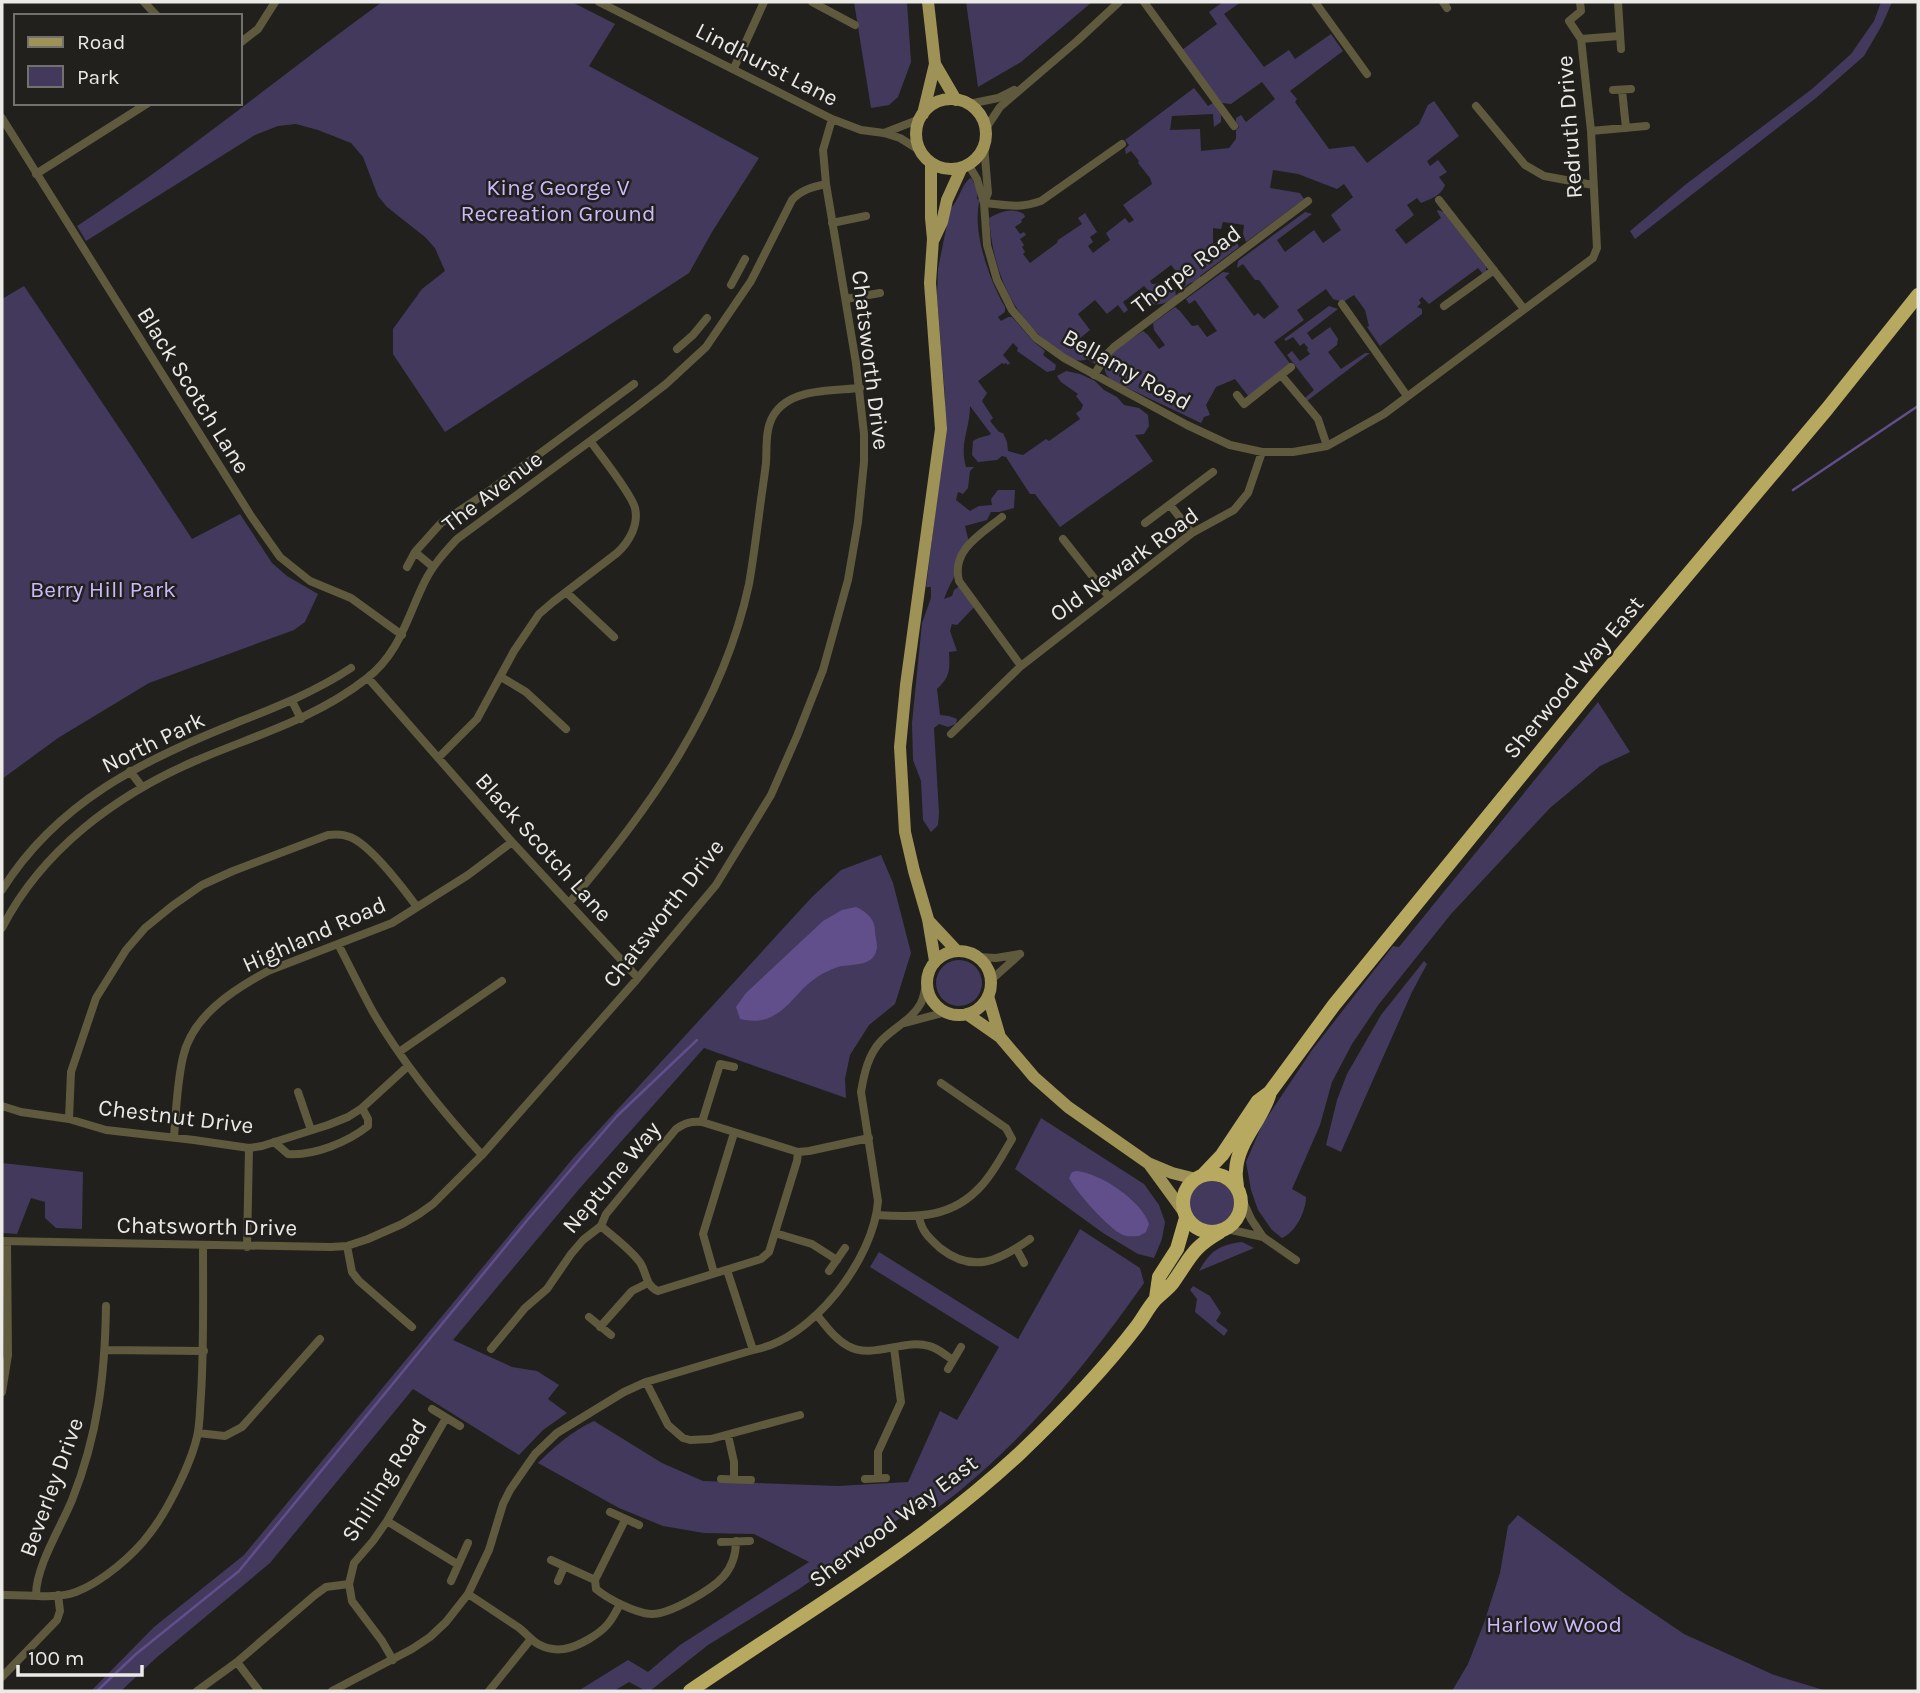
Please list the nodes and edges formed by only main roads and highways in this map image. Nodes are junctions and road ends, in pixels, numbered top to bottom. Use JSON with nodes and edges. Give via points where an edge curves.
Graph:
{"nodes":[{"id":1,"x":928,"y":2,"type":"edge"},
{"id":2,"x":935,"y":64,"type":"junction"},
{"id":3,"x":962,"y":102,"type":"junction"},
{"id":4,"x":922,"y":116,"type":"junction"},
{"id":5,"x":931,"y":163,"type":"junction"},
{"id":6,"x":965,"y":166,"type":"junction"},
{"id":7,"x":933,"y":239,"type":"junction"},
{"id":8,"x":1918,"y":295,"type":"edge"},
{"id":9,"x":928,"y":919,"type":"junction"},
{"id":10,"x":957,"y":951,"type":"junction"},
{"id":11,"x":935,"y":961,"type":"junction"},
{"id":12,"x":988,"y":996,"type":"junction"},
{"id":13,"x":967,"y":1014,"type":"junction"},
{"id":14,"x":1000,"y":1037,"type":"junction"},
{"id":15,"x":1270,"y":1092,"type":"junction"},
{"id":16,"x":1148,"y":1163,"type":"junction"},
{"id":17,"x":1199,"y":1177,"type":"junction"},
{"id":18,"x":1239,"y":1193,"type":"junction"},
{"id":19,"x":1185,"y":1215,"type":"junction"},
{"id":20,"x":1224,"y":1230,"type":"junction"},
{"id":21,"x":1156,"y":1298,"type":"junction"},
{"id":22,"x":691,"y":1691,"type":"edge"}],
"edges":[{"from":1,"to":2,"type":"main road"},
{"from":2,"to":3,"type":"main road"},
{"from":2,"to":4,"type":"main road"},
{"from":3,"to":4,"type":"main road","via":[[937,102]]},
{"from":3,"to":6,"type":"main road","via":[[977,110],[986,128],[985,145]]},
{"from":4,"to":5,"type":"main road","via":[[917,138]]},
{"from":5,"to":6,"type":"main road","via":[[952,169]]},
{"from":5,"to":7,"type":"main road"},
{"from":6,"to":7,"type":"main road"},
{"from":7,"to":9,"type":"main road","via":[[930,283],[941,429],[900,747],[905,832]]},
{"from":8,"to":15,"type":"highway","name":"Sherwood Way East","via":[[1334,1005]]},
{"from":9,"to":10,"type":"main road"},
{"from":9,"to":11,"type":"main road"},
{"from":10,"to":11,"type":"main road"},
{"from":10,"to":12,"type":"main road","via":[[968,952],[986,964],[991,980]]},
{"from":11,"to":13,"type":"main road","via":[[929,971],[929,994],[946,1012]]},
{"from":12,"to":13,"type":"main road"},
{"from":12,"to":14,"type":"main road"},
{"from":13,"to":14,"type":"main road"},
{"from":14,"to":16,"type":"main road","via":[[1068,1107]]},
{"from":15,"to":17,"type":"highway","name":"Sherwood Way East","via":[[1258,1101],[1222,1155]]},
{"from":15,"to":18,"type":"highway","name":"Sherwood Way East","via":[[1240,1152],[1236,1171]]},
{"from":16,"to":17,"type":"main road"},
{"from":16,"to":19,"type":"main road"},
{"from":17,"to":18,"type":"highway","via":[[1222,1176]]},
{"from":17,"to":19,"type":"highway","via":[[1185,1193]]},
{"from":18,"to":20,"type":"highway","via":[[1239,1216]]},
{"from":19,"to":20,"type":"highway","via":[[1206,1232]]},
{"from":19,"to":21,"type":"highway","name":"Sherwood Way East","via":[[1181,1239],[1159,1277]]},
{"from":20,"to":21,"type":"highway","name":"Sherwood Way East","via":[[1202,1242]]},
{"from":21,"to":22,"type":"highway","name":"Sherwood Way East","via":[[1102,1367],[1017,1456],[942,1519]]}]}
